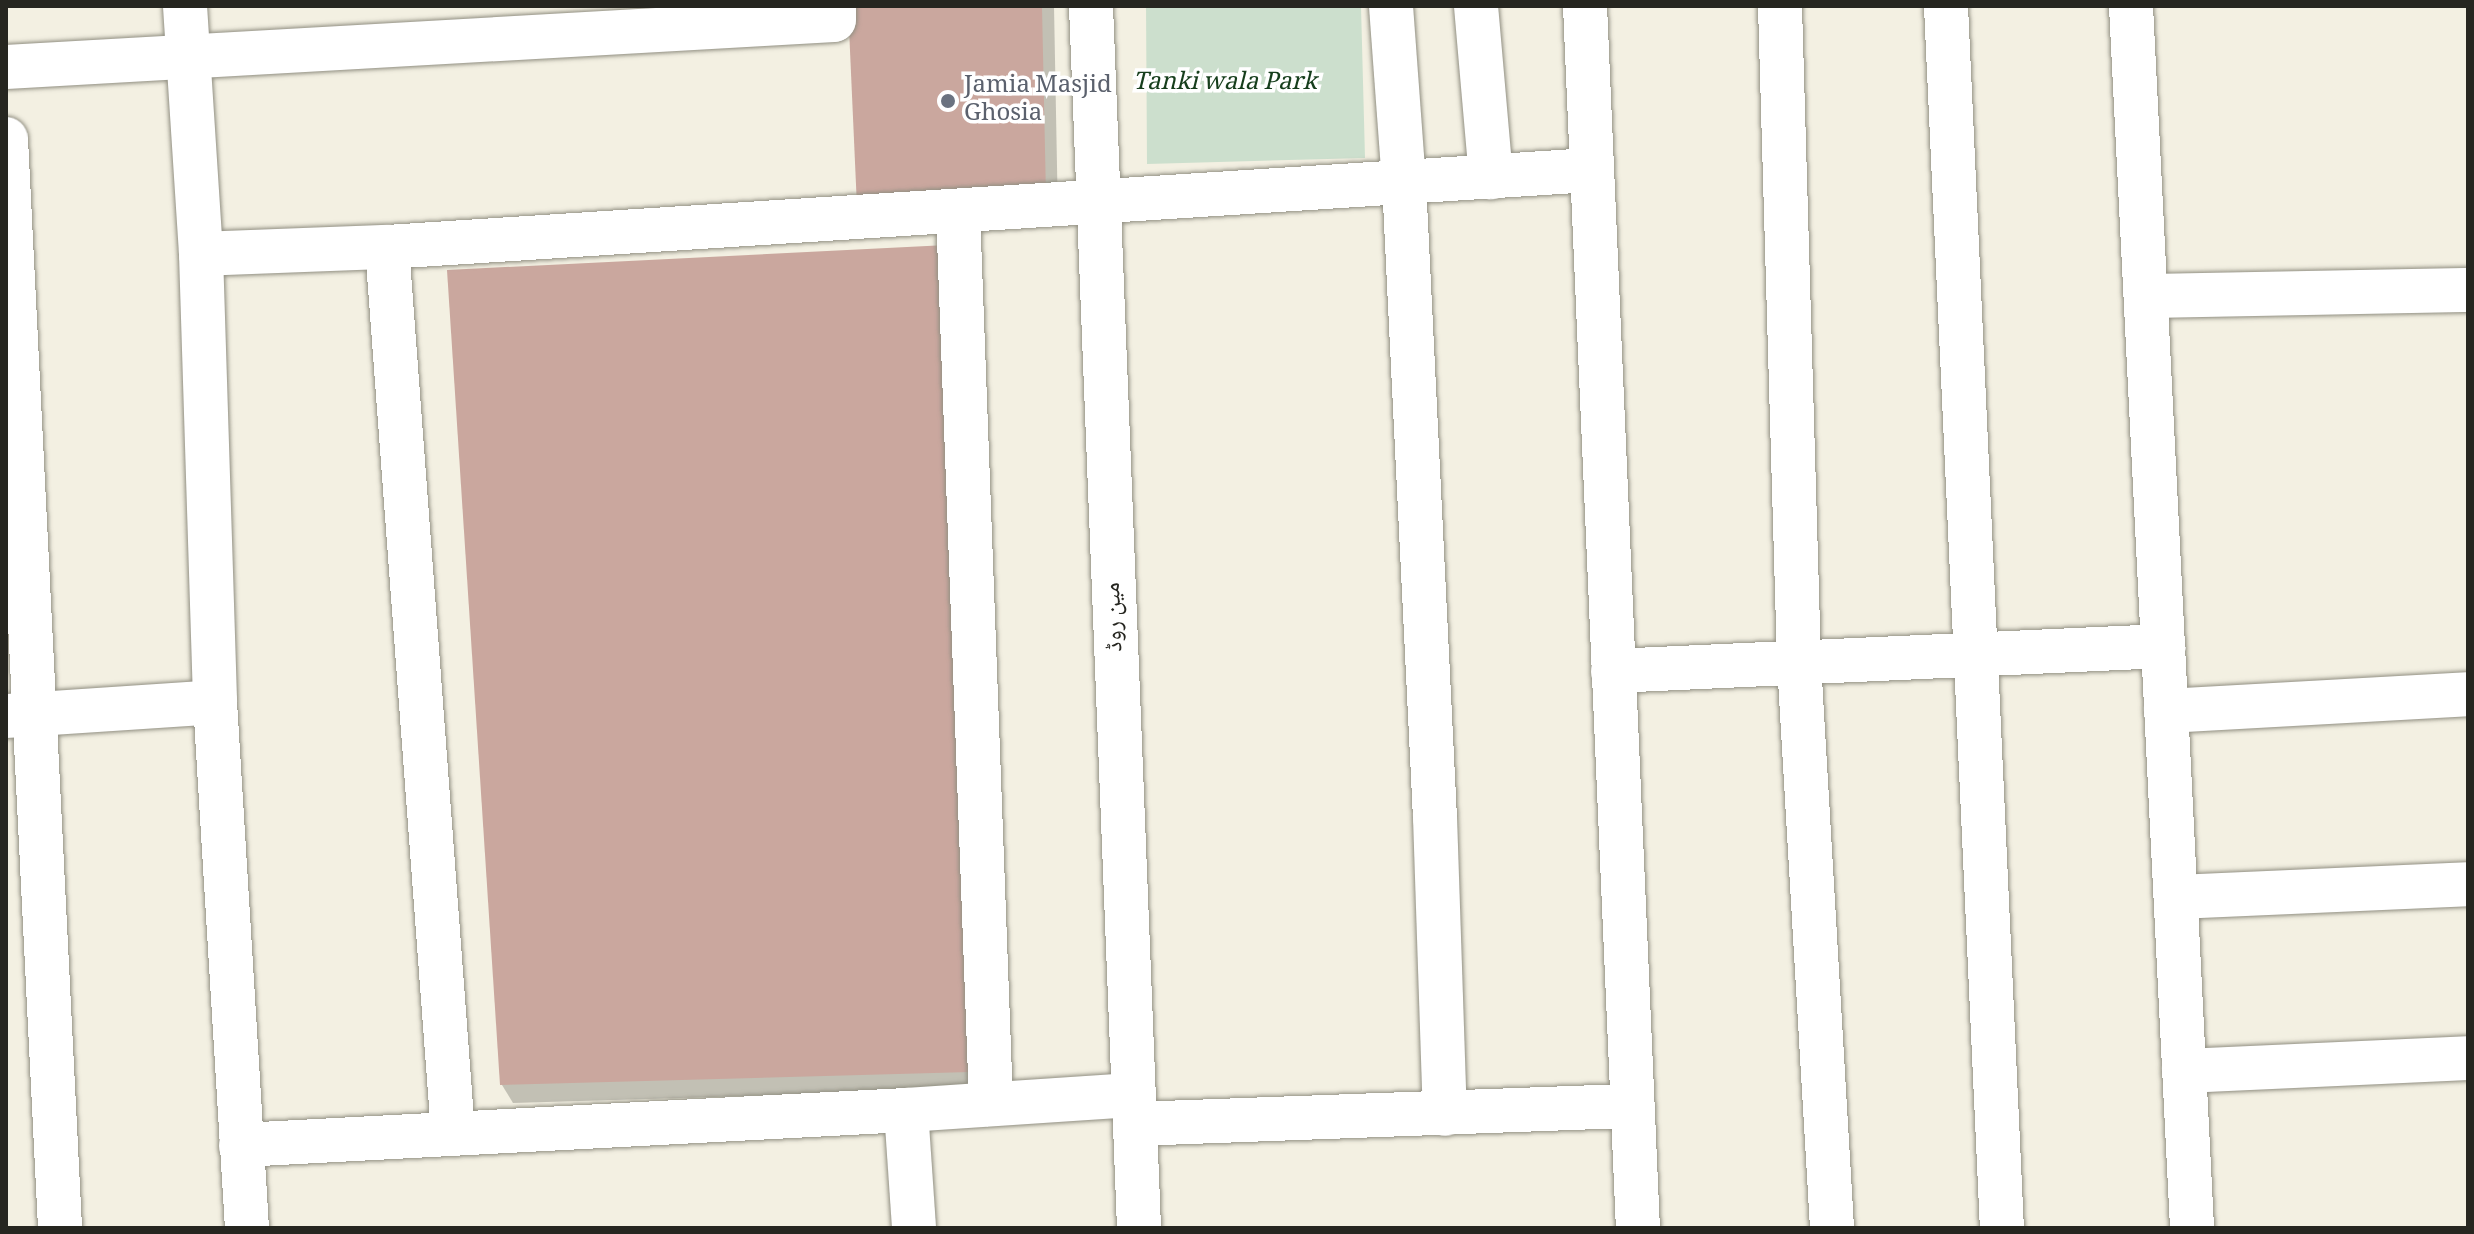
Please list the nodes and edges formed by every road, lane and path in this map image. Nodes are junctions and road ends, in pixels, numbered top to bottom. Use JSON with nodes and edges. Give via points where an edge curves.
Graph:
{"nodes":[{"id":1,"x":185,"y":6,"type":"edge"},
{"id":2,"x":834,"y":6,"type":"edge"},
{"id":3,"x":1091,"y":6,"type":"edge"},
{"id":4,"x":1391,"y":6,"type":"edge"},
{"id":5,"x":1476,"y":6,"type":"edge"},
{"id":6,"x":1585,"y":6,"type":"edge"},
{"id":7,"x":1780,"y":6,"type":"edge"},
{"id":8,"x":1946,"y":6,"type":"edge"},
{"id":9,"x":2131,"y":6,"type":"edge"},
{"id":10,"x":187,"y":55,"type":"junction"},
{"id":11,"x":6,"y":67,"type":"edge"},
{"id":12,"x":6,"y":139,"type":"edge"},
{"id":13,"x":1592,"y":170,"type":"junction"},
{"id":14,"x":1491,"y":177,"type":"junction"},
{"id":15,"x":1404,"y":182,"type":"junction"},
{"id":16,"x":1098,"y":201,"type":"junction"},
{"id":17,"x":958,"y":211,"type":"junction"},
{"id":18,"x":387,"y":247,"type":"junction"},
{"id":19,"x":201,"y":254,"type":"junction"},
{"id":20,"x":2468,"y":290,"type":"edge"},
{"id":21,"x":2146,"y":296,"type":"junction"},
{"id":22,"x":2163,"y":646,"type":"junction"},
{"id":23,"x":1976,"y":655,"type":"junction"},
{"id":24,"x":1799,"y":662,"type":"junction"},
{"id":25,"x":1613,"y":671,"type":"junction"},
{"id":26,"x":2468,"y":694,"type":"edge"},
{"id":27,"x":215,"y":702,"type":"junction"},
{"id":28,"x":2166,"y":711,"type":"junction"},
{"id":29,"x":21,"y":715,"type":"edge"},
{"id":30,"x":2468,"y":884,"type":"edge"},
{"id":31,"x":2176,"y":897,"type":"junction"},
{"id":32,"x":2468,"y":1058,"type":"edge"},
{"id":33,"x":2184,"y":1071,"type":"junction"},
{"id":34,"x":991,"y":1104,"type":"junction"},
{"id":35,"x":1632,"y":1106,"type":"junction"},
{"id":36,"x":1134,"y":1109,"type":"junction"},
{"id":37,"x":906,"y":1110,"type":"junction"},
{"id":38,"x":1445,"y":1114,"type":"junction"},
{"id":39,"x":453,"y":1133,"type":"junction"},
{"id":40,"x":241,"y":1145,"type":"junction"},
{"id":41,"x":60,"y":1228,"type":"edge"},
{"id":42,"x":247,"y":1228,"type":"edge"},
{"id":43,"x":914,"y":1228,"type":"edge"},
{"id":44,"x":1139,"y":1228,"type":"edge"},
{"id":45,"x":1638,"y":1228,"type":"edge"},
{"id":46,"x":1832,"y":1228,"type":"edge"},
{"id":47,"x":2002,"y":1228,"type":"edge"},
{"id":48,"x":2192,"y":1228,"type":"edge"}],
"edges":[{"from":1,"to":10,"type":"street"},
{"from":2,"to":10,"type":"street","via":[[834,20]]},
{"from":3,"to":16,"type":"street","name":"مین روڈ"},
{"from":4,"to":15,"type":"street"},
{"from":5,"to":14,"type":"street"},
{"from":6,"to":13,"type":"street"},
{"from":7,"to":24,"type":"street"},
{"from":8,"to":23,"type":"street"},
{"from":9,"to":21,"type":"street"},
{"from":10,"to":11,"type":"street"},
{"from":10,"to":19,"type":"street"},
{"from":12,"to":29,"type":"street"},
{"from":13,"to":14,"type":"street"},
{"from":13,"to":25,"type":"street"},
{"from":14,"to":15,"type":"street"},
{"from":15,"to":16,"type":"street"},
{"from":15,"to":38,"type":"street"},
{"from":16,"to":17,"type":"street"},
{"from":16,"to":36,"type":"street","name":"مین روڈ"},
{"from":17,"to":18,"type":"street"},
{"from":17,"to":34,"type":"street"},
{"from":18,"to":19,"type":"street"},
{"from":18,"to":39,"type":"street"},
{"from":19,"to":27,"type":"street"},
{"from":20,"to":21,"type":"street"},
{"from":21,"to":22,"type":"street"},
{"from":22,"to":23,"type":"street"},
{"from":22,"to":28,"type":"street"},
{"from":23,"to":24,"type":"street"},
{"from":23,"to":47,"type":"street"},
{"from":24,"to":25,"type":"street"},
{"from":24,"to":46,"type":"street"},
{"from":25,"to":35,"type":"street"},
{"from":26,"to":28,"type":"street"},
{"from":27,"to":29,"type":"street"},
{"from":27,"to":40,"type":"street"},
{"from":28,"to":31,"type":"street"},
{"from":29,"to":41,"type":"street"},
{"from":30,"to":31,"type":"street"},
{"from":31,"to":33,"type":"street"},
{"from":32,"to":33,"type":"street"},
{"from":33,"to":48,"type":"street"},
{"from":34,"to":36,"type":"street"},
{"from":34,"to":37,"type":"street"},
{"from":35,"to":38,"type":"street"},
{"from":35,"to":45,"type":"street"},
{"from":36,"to":38,"type":"street"},
{"from":36,"to":44,"type":"street","name":"مین روڈ"},
{"from":37,"to":39,"type":"street"},
{"from":37,"to":43,"type":"street"},
{"from":39,"to":40,"type":"street"},
{"from":40,"to":42,"type":"street"}]}
